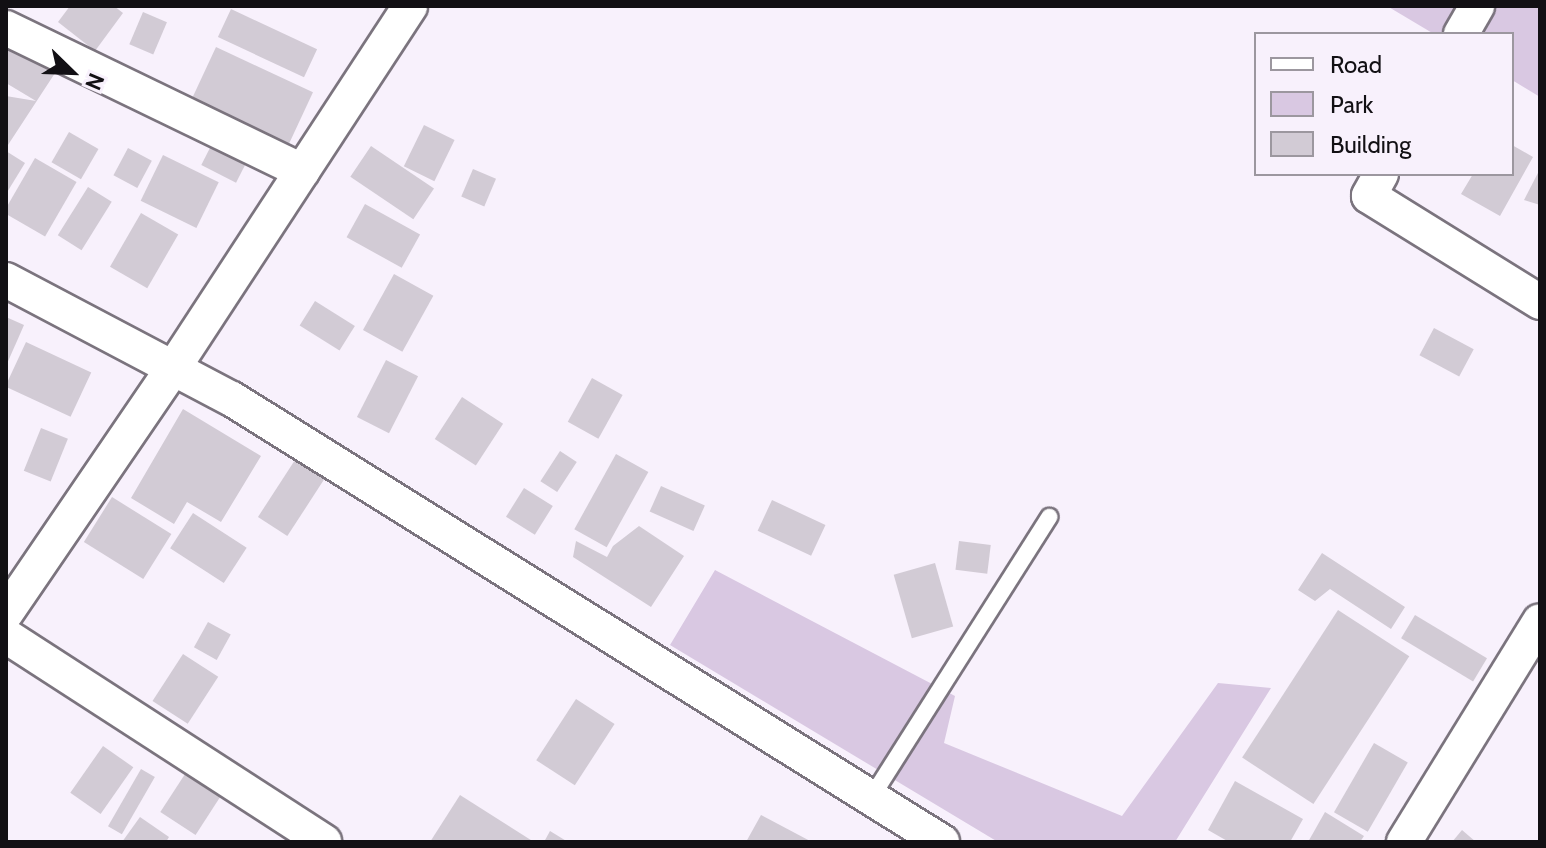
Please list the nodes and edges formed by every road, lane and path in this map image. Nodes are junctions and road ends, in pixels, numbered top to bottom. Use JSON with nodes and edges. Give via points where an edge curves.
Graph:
{"nodes":[{"id":1,"x":410,"y":6,"type":"edge"},
{"id":2,"x":1477,"y":6,"type":"edge"},
{"id":3,"x":6,"y":28,"type":"edge"},
{"id":4,"x":1462,"y":32,"type":"edge"},
{"id":5,"x":302,"y":171,"type":"junction"},
{"id":6,"x":1380,"y":176,"type":"edge"},
{"id":7,"x":6,"y":280,"type":"edge"},
{"id":8,"x":1540,"y":302,"type":"edge"},
{"id":9,"x":174,"y":367,"type":"junction"},
{"id":10,"x":1049,"y":517,"type":"dead end"},
{"id":11,"x":6,"y":613,"type":"edge"},
{"id":12,"x":1540,"y":621,"type":"edge"},
{"id":13,"x":6,"y":636,"type":"edge"},
{"id":14,"x":871,"y":798,"type":"junction"},
{"id":15,"x":901,"y":831,"type":"edge"},
{"id":16,"x":324,"y":842,"type":"edge"},
{"id":17,"x":942,"y":842,"type":"edge"},
{"id":18,"x":1404,"y":842,"type":"edge"}],
"edges":[{"from":1,"to":5,"type":"street"},
{"from":2,"to":4,"type":"street"},
{"from":3,"to":5,"type":"street"},
{"from":5,"to":9,"type":"street"},
{"from":6,"to":8,"type":"street","via":[[1369,196]]},
{"from":7,"to":9,"type":"street"},
{"from":9,"to":11,"type":"street"},
{"from":9,"to":14,"type":"street"},
{"from":10,"to":14,"type":"lane"},
{"from":12,"to":18,"type":"street"},
{"from":13,"to":16,"type":"street"},
{"from":14,"to":15,"type":"street"},
{"from":15,"to":17,"type":"street"}]}
